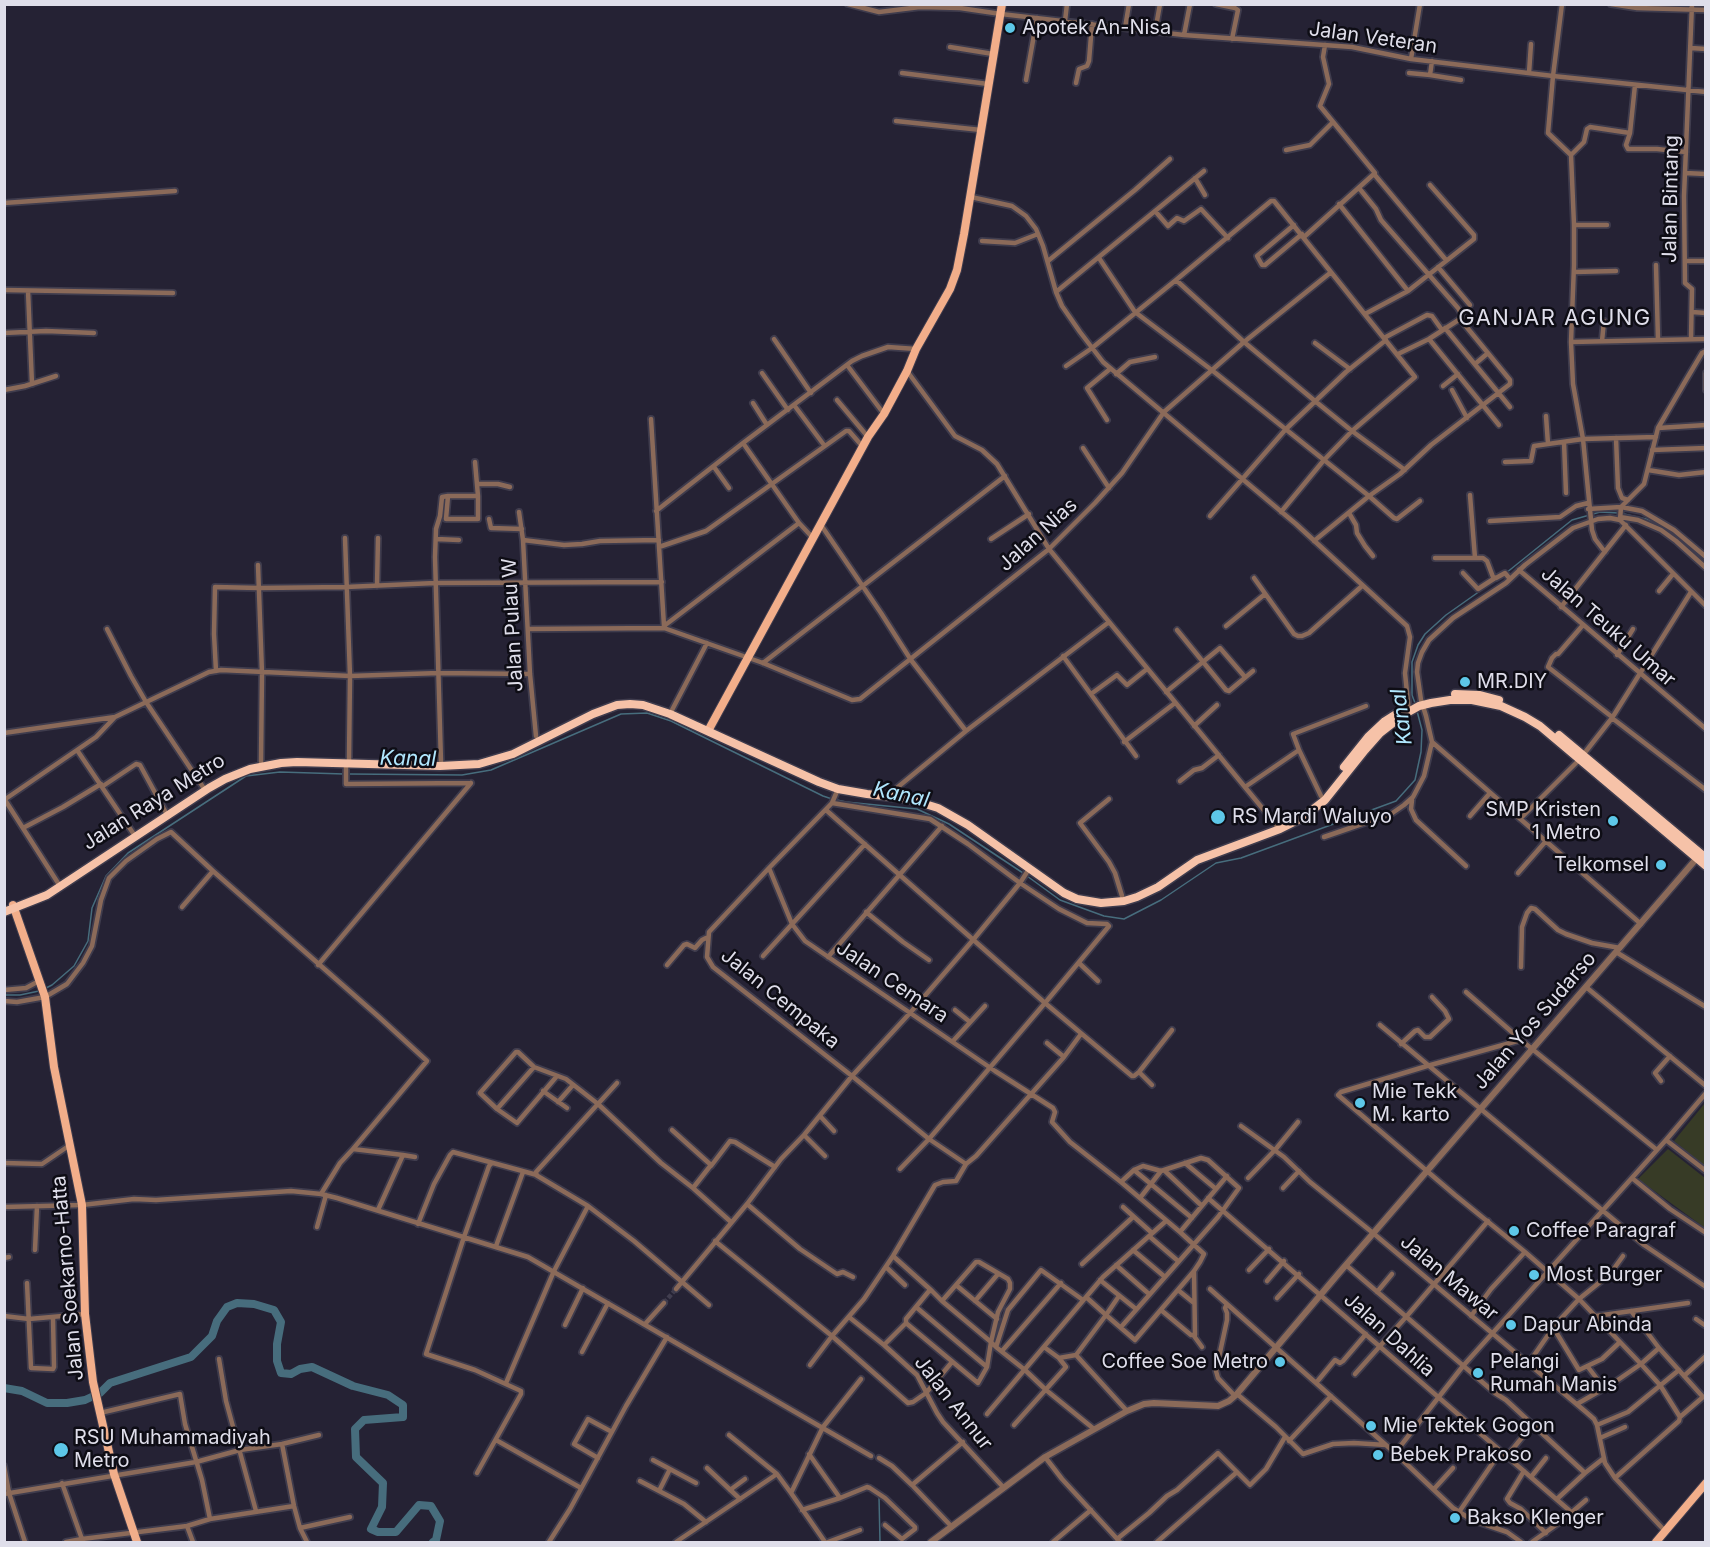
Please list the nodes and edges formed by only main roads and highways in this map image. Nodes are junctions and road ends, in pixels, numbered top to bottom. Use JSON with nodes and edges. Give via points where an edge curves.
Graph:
{"nodes":[{"id":1,"x":1002,"y":4,"type":"edge"},
{"id":2,"x":1415,"y":706,"type":"junction"},
{"id":3,"x":561,"y":727,"type":"junction"},
{"id":4,"x":709,"y":729,"type":"junction"},
{"id":5,"x":541,"y":737,"type":"junction"},
{"id":6,"x":348,"y":762,"type":"junction"},
{"id":7,"x":1311,"y":808,"type":"junction"},
{"id":8,"x":1702,"y":854,"type":"edge"},
{"id":9,"x":1014,"y":855,"type":"junction"},
{"id":10,"x":1706,"y":866,"type":"edge"},
{"id":11,"x":9,"y":909,"type":"edge"},
{"id":12,"x":1706,"y":1483,"type":"edge"},
{"id":13,"x":137,"y":1542,"type":"edge"},
{"id":14,"x":1656,"y":1542,"type":"edge"}],
"edges":[{"from":1,"to":4,"type":"main road","via":[[971,197],[950,289]]},
{"from":2,"to":7,"type":"highway","via":[[1380,733],[1325,800]]},
{"from":2,"to":7,"type":"highway","via":[[1385,721],[1368,737]]},
{"from":2,"to":8,"type":"highway","via":[[1460,699],[1501,706],[1525,717]]},
{"from":3,"to":4,"type":"highway","via":[[607,708],[630,704],[655,708]]},
{"from":3,"to":4,"type":"highway","via":[[591,710],[629,700],[672,710]]},
{"from":3,"to":5,"type":"highway"},
{"from":4,"to":9,"type":"highway","via":[[838,790],[909,799],[938,808]]},
{"from":4,"to":9,"type":"highway","via":[[821,779],[940,803]]},
{"from":5,"to":6,"type":"highway","name":"Jalan Raya Metro","via":[[478,760]]},
{"from":5,"to":6,"type":"highway","via":[[498,759],[472,765]]},
{"from":6,"to":11,"type":"highway","via":[[281,763],[231,776],[61,886],[33,902]]},
{"from":6,"to":11,"type":"highway","name":"Jalan Raya Metro","via":[[281,760],[235,769],[58,883]]},
{"from":7,"to":9,"type":"highway","via":[[1277,826],[1203,852],[1150,885],[1122,896],[1078,894]]},
{"from":7,"to":9,"type":"highway","via":[[1302,818],[1280,829],[1197,860],[1158,887],[1124,901],[1077,899],[1028,870]]},
{"from":8,"to":10,"type":"highway"},
{"from":11,"to":13,"type":"main road","name":"Jalan Soekarno-Hatta","via":[[44,996],[82,1205],[84,1314],[93,1382],[114,1474]]},
{"from":12,"to":14,"type":"main road"}]}
